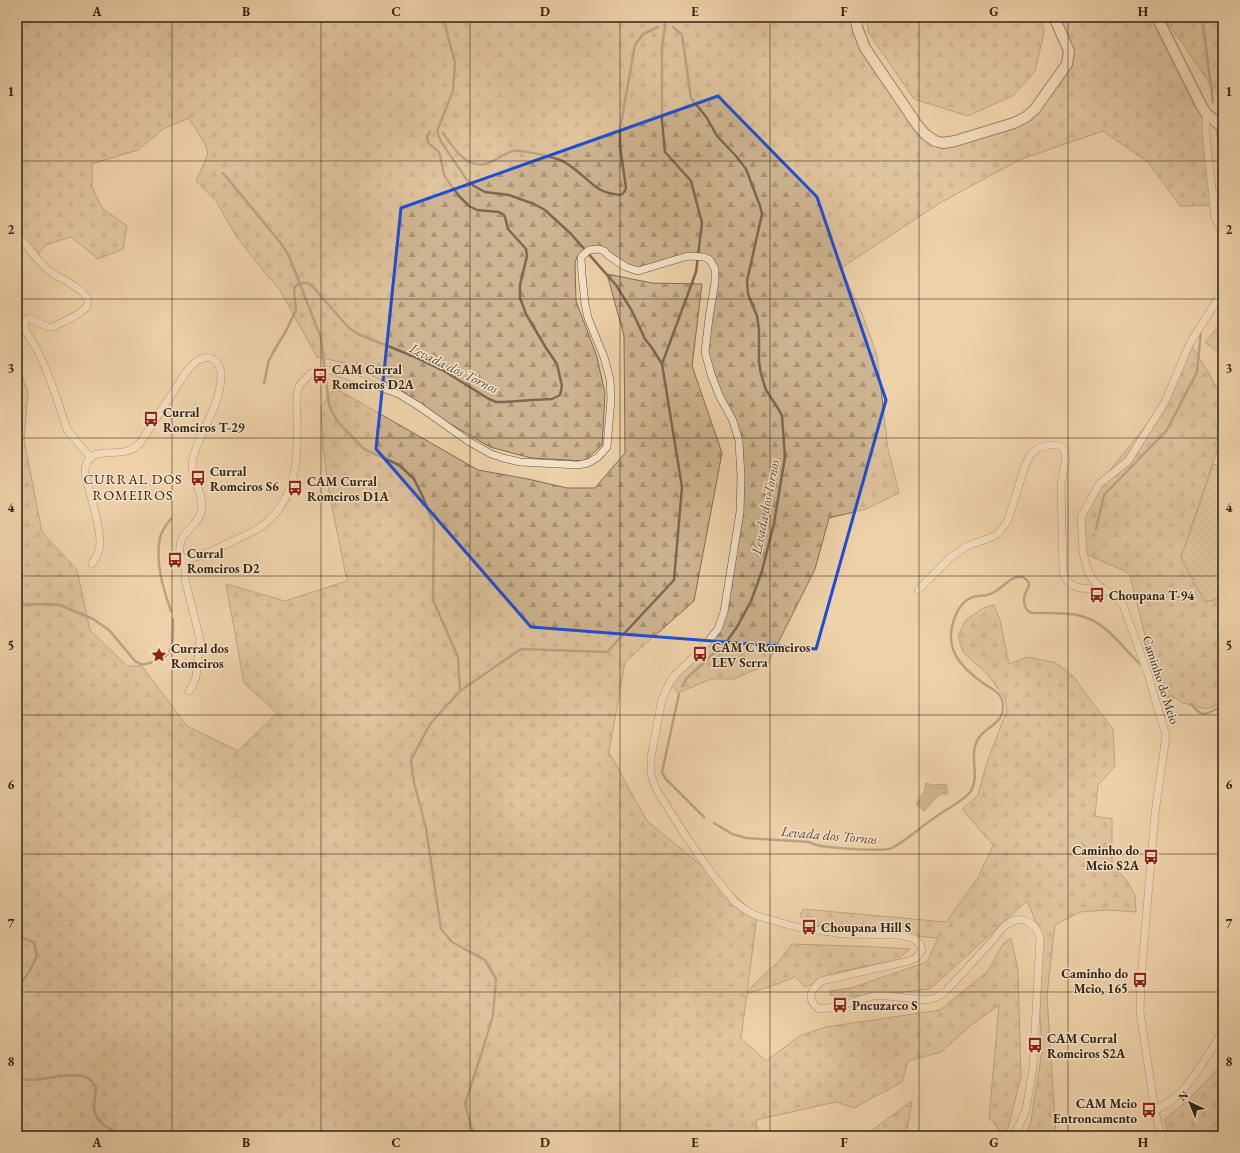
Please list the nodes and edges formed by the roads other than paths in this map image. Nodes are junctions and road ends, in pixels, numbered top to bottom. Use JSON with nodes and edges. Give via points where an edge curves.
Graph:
{"nodes":[{"id":1,"x":855,"y":17,"type":"edge"},
{"id":2,"x":1054,"y":17,"type":"edge"},
{"id":3,"x":1156,"y":17,"type":"edge"},
{"id":4,"x":1206,"y":113,"type":"junction"},
{"id":5,"x":1223,"y":128,"type":"edge"},
{"id":6,"x":1212,"y":193,"type":"junction"},
{"id":7,"x":1223,"y":199,"type":"edge"},
{"id":8,"x":17,"y":233,"type":"edge"},
{"id":9,"x":1223,"y":234,"type":"edge"},
{"id":10,"x":1223,"y":291,"type":"edge"},
{"id":11,"x":91,"y":458,"type":"junction"},
{"id":12,"x":185,"y":560,"type":"junction"},
{"id":13,"x":92,"y":564,"type":"dead end"},
{"id":14,"x":1103,"y":589,"type":"junction"},
{"id":15,"x":918,"y":590,"type":"dead end"},
{"id":16,"x":189,"y":691,"type":"dead end"},
{"id":17,"x":1223,"y":1028,"type":"edge"},
{"id":18,"x":1155,"y":1111,"type":"junction"},
{"id":19,"x":1014,"y":1136,"type":"edge"},
{"id":20,"x":1161,"y":1136,"type":"edge"}],
"edges":[{"from":1,"to":2,"type":"main road","via":[[865,48],[918,126],[926,135],[943,143],[955,142],[1014,123],[1035,109],[1067,64],[1069,51]]},
{"from":3,"to":4,"type":"main road"},
{"from":4,"to":5,"type":"main road"},
{"from":4,"to":6,"type":"street"},
{"from":6,"to":7,"type":"street"},
{"from":6,"to":9,"type":"street","via":[[1215,217]]},
{"from":8,"to":11,"type":"street","via":[[47,269],[88,297],[87,308],[53,326],[48,327],[29,318],[25,321],[24,327],[47,371],[67,430]]},
{"from":10,"to":14,"type":"street","name":"Caminho do Meio","via":[[1190,343],[1165,402],[1128,461],[1099,484],[1080,517],[1083,553],[1088,571],[1092,580]]},
{"from":11,"to":12,"type":"street","via":[[100,453],[126,452],[134,449],[194,363],[211,358],[219,365],[221,378],[215,403],[193,459],[192,473],[202,511],[180,541],[180,554]]},
{"from":11,"to":13,"type":"street","via":[[86,465],[85,474],[100,545]]},
{"from":12,"to":16,"type":"street","via":[[185,578],[200,639],[196,677]]},
{"from":12,"to":19,"type":"street","via":[[208,553],[247,534],[269,520],[278,510],[290,490],[296,467],[299,386],[310,374],[318,371],[329,369],[399,394],[491,454],[520,462],[563,465],[588,463],[608,447],[611,399],[610,379],[604,357],[584,304],[581,258],[584,253],[599,249],[626,267],[638,271],[688,256],[704,256],[710,260],[715,269],[715,282],[705,352],[719,395],[733,421],[739,441],[740,512],[724,612],[718,629],[701,650],[675,674],[662,699],[650,757],[651,774],[656,789],[686,838],[713,875],[735,902],[746,910],[757,916],[800,928],[844,934],[898,935],[913,938],[920,944],[922,950],[916,958],[909,961],[821,981],[812,992],[811,998],[819,1009],[836,1007],[873,996],[927,1000],[946,991],[1010,922],[1019,920],[1033,924],[1040,938],[1033,1068],[1026,1110]]},
{"from":14,"to":15,"type":"street","via":[[1077,588],[1064,576],[1061,484],[1066,458],[1064,450],[1053,445],[1042,446],[1031,454],[1008,520],[999,533],[967,546],[951,557]]},
{"from":14,"to":18,"type":"street","name":"Caminho do Meio","via":[[1116,596],[1123,605],[1147,671],[1166,736],[1155,813],[1140,1012]]},
{"from":17,"to":18,"type":"street","via":[[1188,1083]]},
{"from":18,"to":20,"type":"street","name":"Caminho do Meio"}]}
